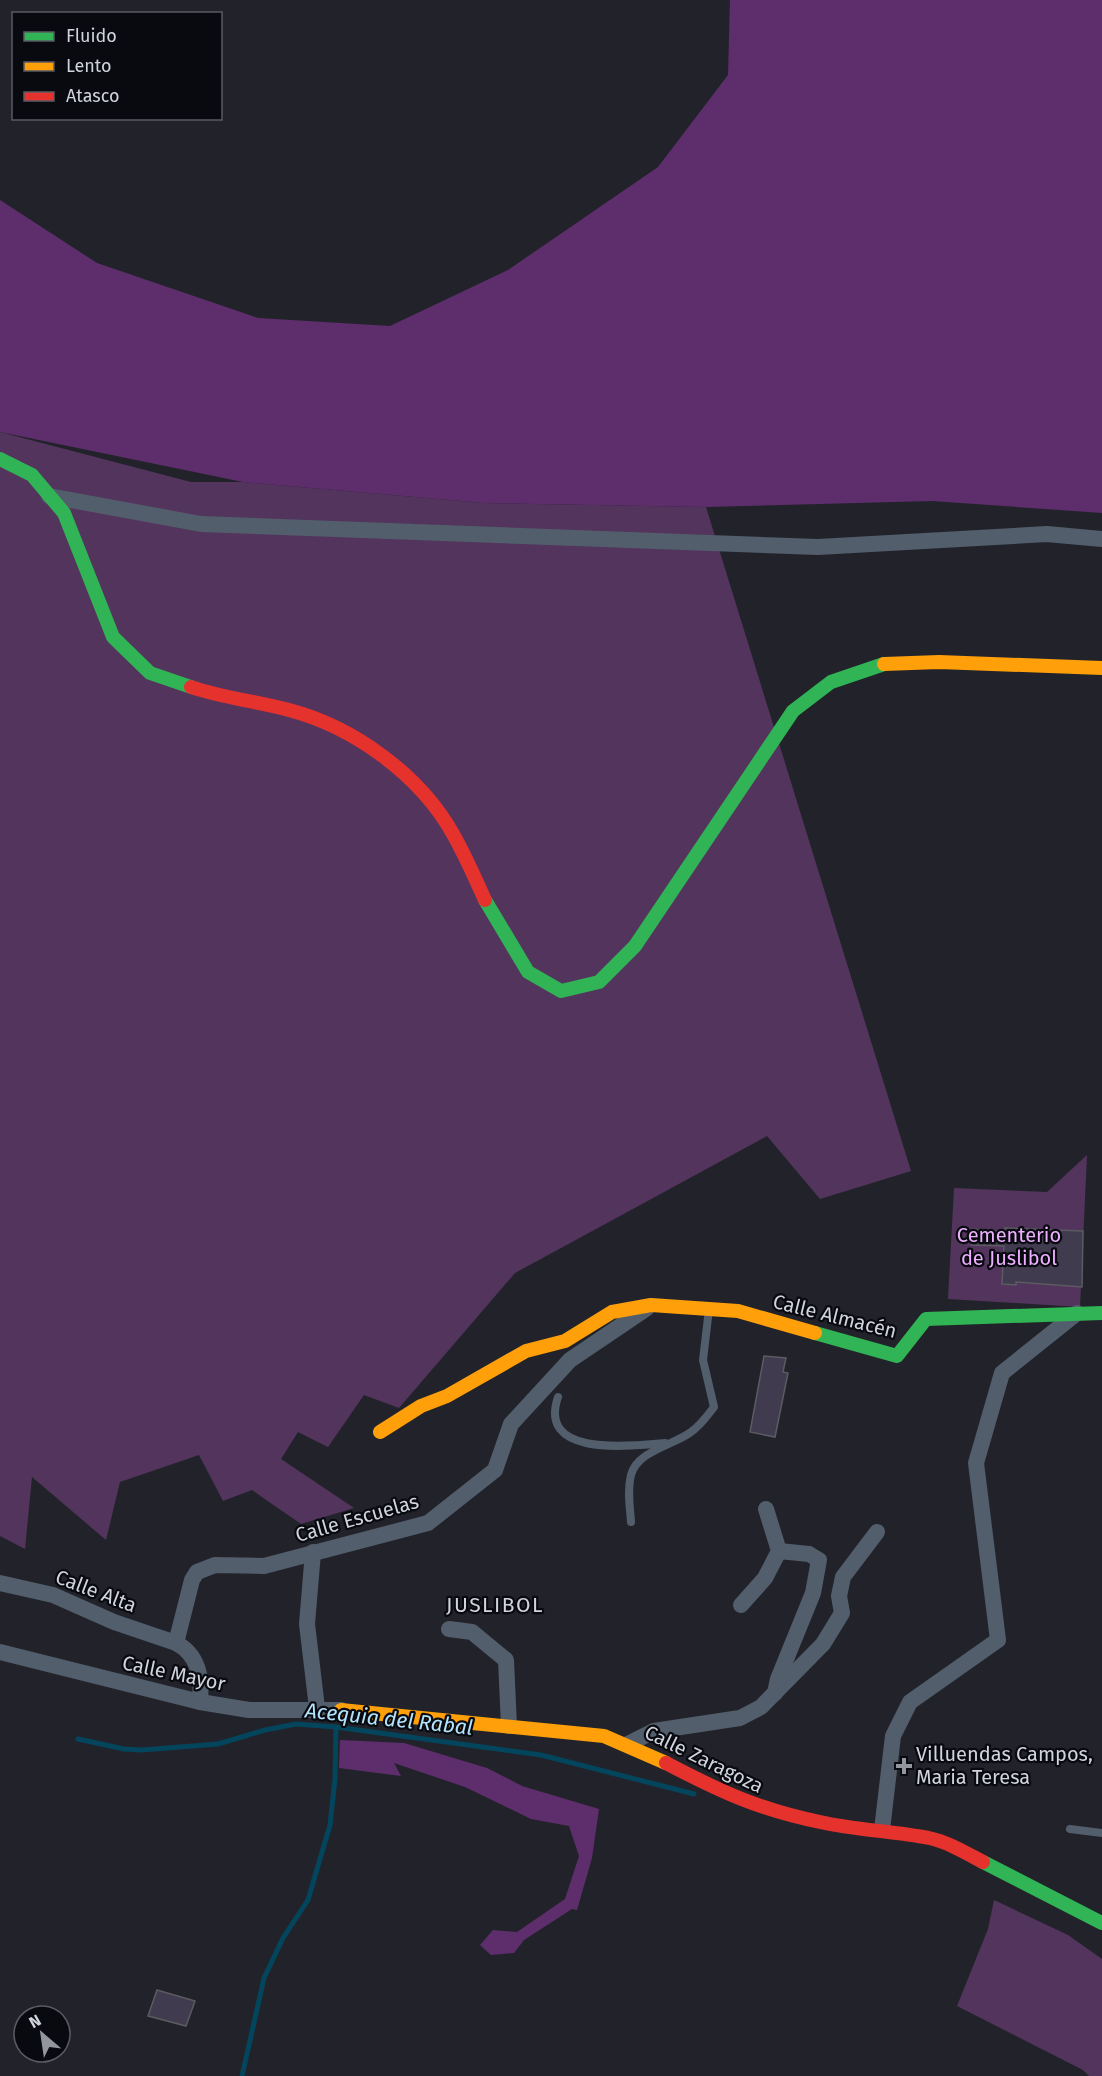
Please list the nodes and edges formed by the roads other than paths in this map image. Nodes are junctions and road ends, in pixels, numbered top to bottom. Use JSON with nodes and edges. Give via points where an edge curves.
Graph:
{"nodes":[{"id":1,"x":0,"y":459,"type":"edge"},
{"id":2,"x":49,"y":496,"type":"junction"},
{"id":3,"x":1102,"y":538,"type":"edge"},
{"id":4,"x":1102,"y":668,"type":"edge"},
{"id":5,"x":651,"y":1305,"type":"junction"},
{"id":6,"x":709,"y":1309,"type":"junction"},
{"id":7,"x":1077,"y":1313,"type":"junction"},
{"id":8,"x":1102,"y":1313,"type":"edge"},
{"id":9,"x":558,"y":1397,"type":"dead end"},
{"id":10,"x":380,"y":1432,"type":"dead end"},
{"id":11,"x":671,"y":1442,"type":"junction"},
{"id":12,"x":766,"y":1509,"type":"dead end"},
{"id":13,"x":631,"y":1522,"type":"dead end"},
{"id":14,"x":878,"y":1532,"type":"dead end"},
{"id":15,"x":780,"y":1551,"type":"junction"},
{"id":16,"x":313,"y":1552,"type":"junction"},
{"id":17,"x":0,"y":1583,"type":"edge"},
{"id":18,"x":741,"y":1605,"type":"dead end"},
{"id":19,"x":449,"y":1629,"type":"dead end"},
{"id":20,"x":176,"y":1643,"type":"junction"},
{"id":21,"x":0,"y":1652,"type":"edge"},
{"id":22,"x":775,"y":1695,"type":"junction"},
{"id":23,"x":200,"y":1702,"type":"junction"},
{"id":24,"x":317,"y":1708,"type":"junction"},
{"id":25,"x":341,"y":1710,"type":"joint"},
{"id":26,"x":509,"y":1726,"type":"junction"},
{"id":27,"x":628,"y":1744,"type":"junction"},
{"id":28,"x":1070,"y":1829,"type":"dead end"},
{"id":29,"x":882,"y":1830,"type":"junction"},
{"id":30,"x":1102,"y":1833,"type":"edge"},
{"id":31,"x":1102,"y":1923,"type":"edge"}],
"edges":[{"from":1,"to":2,"type":"street","via":[[32,475]]},
{"from":2,"to":3,"type":"street","via":[[201,524],[818,547],[1047,534]]},
{"from":2,"to":4,"type":"street","via":[[64,513],[113,637],[142,666],[150,673],[218,696],[290,710],[354,736],[384,759],[424,792],[453,833],[489,908],[528,972],[561,991],[599,982],[635,946],[794,711],[831,682],[883,664],[939,662]]},
{"from":5,"to":6,"type":"street","name":"Calle Almacén"},
{"from":5,"to":10,"type":"street","name":"Calle Almacén","via":[[612,1312],[565,1341],[526,1351]]},
{"from":5,"to":16,"type":"street","name":"Calle Escuelas","via":[[570,1360],[511,1424],[495,1470],[428,1523]]},
{"from":6,"to":7,"type":"street","name":"Calle Almacén","via":[[738,1311],[897,1356],[926,1319]]},
{"from":6,"to":11,"type":"lane","via":[[704,1360],[714,1407],[690,1433]]},
{"from":7,"to":8,"type":"street","name":"Calle Almacén"},
{"from":7,"to":29,"type":"street","via":[[1002,1374],[976,1463],[998,1640],[910,1702],[893,1736]]},
{"from":9,"to":11,"type":"lane","via":[[554,1416],[558,1425],[571,1437],[592,1446],[621,1448]]},
{"from":11,"to":13,"type":"lane","via":[[638,1462],[631,1472]]},
{"from":12,"to":15,"type":"street"},
{"from":14,"to":22,"type":"street","via":[[843,1577],[839,1596],[842,1613],[836,1624]]},
{"from":15,"to":18,"type":"street","via":[[765,1578]]},
{"from":15,"to":22,"type":"street","via":[[809,1554],[819,1560],[813,1593]]},
{"from":16,"to":20,"type":"street","name":"Calle Escuelas","via":[[264,1566],[215,1565],[197,1572]]},
{"from":16,"to":24,"type":"street","via":[[307,1624]]},
{"from":17,"to":20,"type":"street","name":"Calle Alta","via":[[53,1594],[114,1622]]},
{"from":19,"to":26,"type":"street","via":[[472,1632],[506,1660]]},
{"from":20,"to":23,"type":"street","via":[[191,1655],[198,1670]]},
{"from":21,"to":23,"type":"street","name":"Calle Mayor"},
{"from":22,"to":27,"type":"street","via":[[748,1715],[654,1731]]},
{"from":23,"to":24,"type":"street","name":"Calle Mayor","via":[[249,1710]]},
{"from":24,"to":25,"type":"street","name":"Calle Mayor"},
{"from":25,"to":26,"type":"street","name":"Calle Zaragoza"},
{"from":26,"to":27,"type":"street","name":"Calle Zaragoza","via":[[585,1733]]},
{"from":27,"to":29,"type":"street","name":"Calle Zaragoza","via":[[722,1793],[767,1810],[822,1823]]},
{"from":28,"to":30,"type":"lane"},
{"from":29,"to":31,"type":"street","name":"Calle Zaragoza","via":[[950,1844]]}]}
